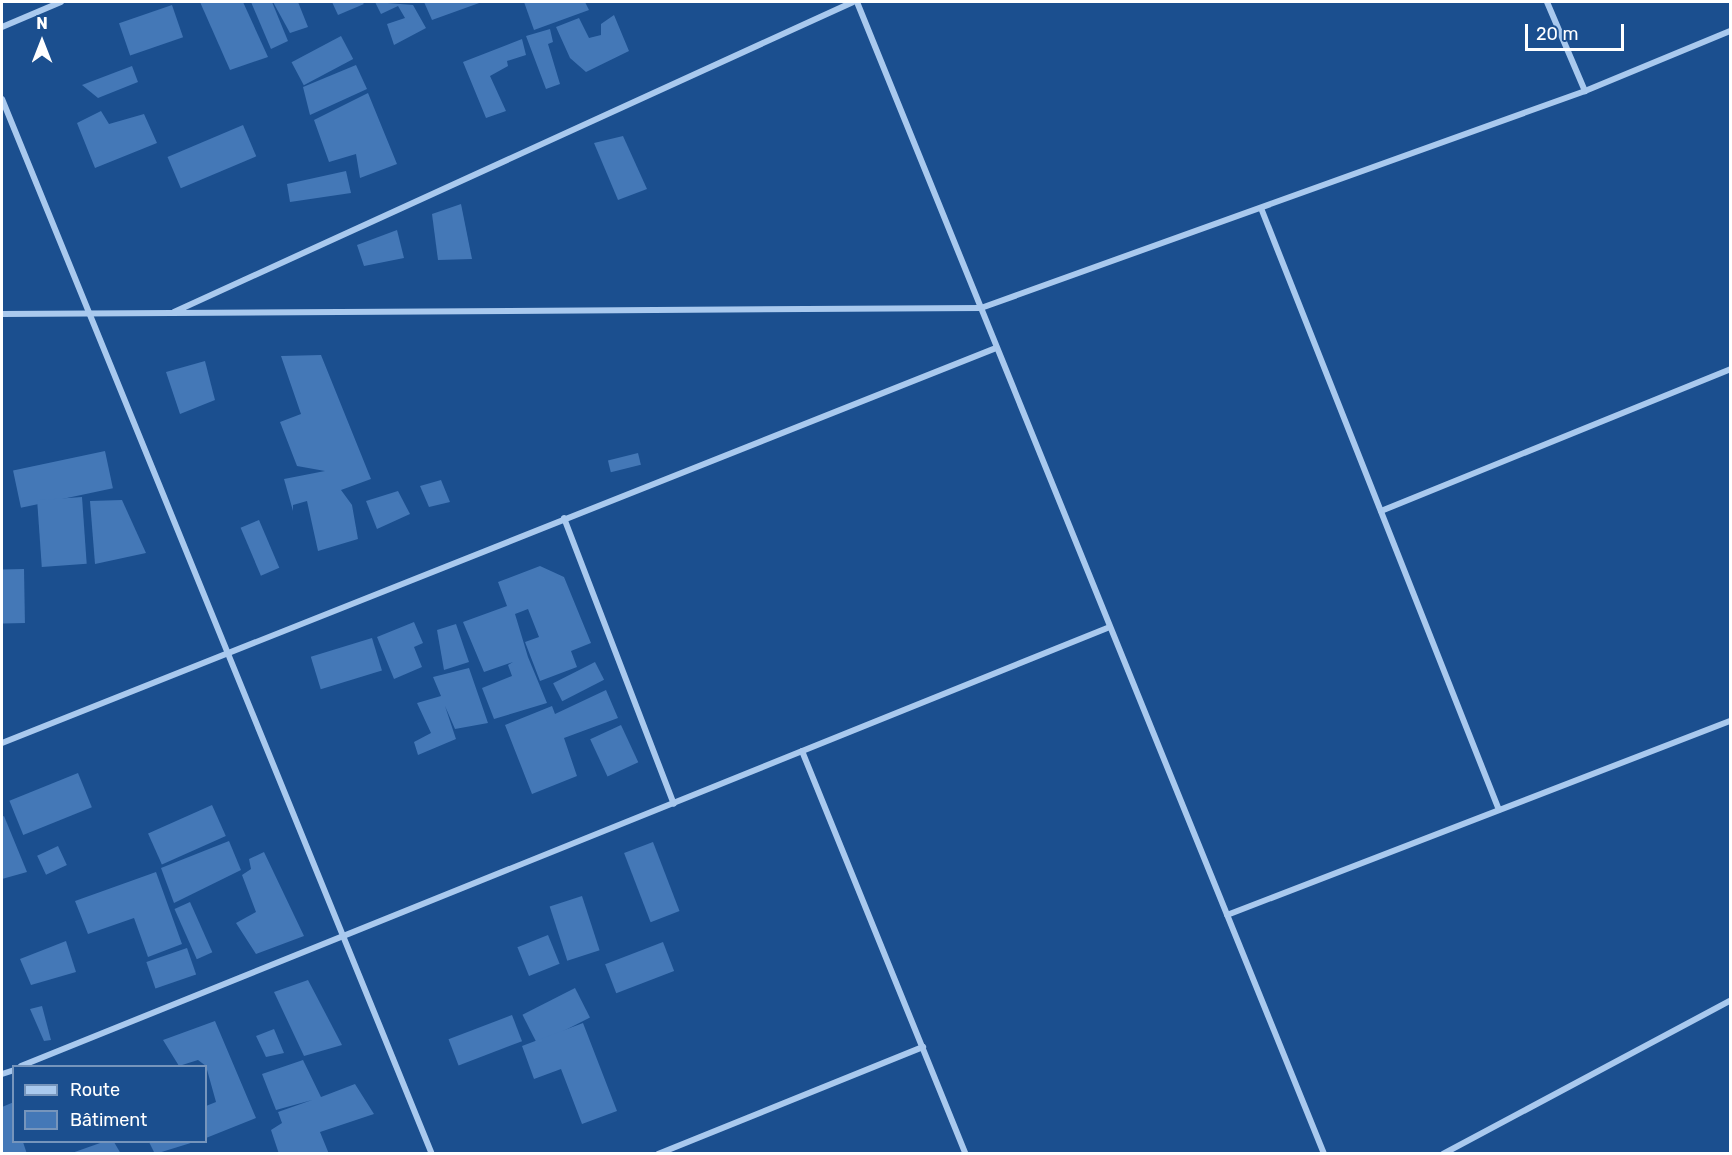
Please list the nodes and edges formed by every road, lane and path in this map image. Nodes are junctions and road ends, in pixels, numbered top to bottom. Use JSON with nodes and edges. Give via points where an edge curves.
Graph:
{"nodes":[{"id":1,"x":61,"y":2,"type":"edge"},
{"id":2,"x":855,"y":2,"type":"edge"},
{"id":3,"x":1547,"y":2,"type":"edge"},
{"id":4,"x":2,"y":27,"type":"edge"},
{"id":5,"x":1731,"y":31,"type":"edge"},
{"id":6,"x":1585,"y":92,"type":"junction"},
{"id":7,"x":2,"y":99,"type":"edge"},
{"id":8,"x":1261,"y":208,"type":"junction"},
{"id":9,"x":981,"y":308,"type":"junction"},
{"id":10,"x":171,"y":313,"type":"junction"},
{"id":11,"x":2,"y":314,"type":"edge"},
{"id":12,"x":86,"y":315,"type":"junction"},
{"id":13,"x":996,"y":348,"type":"junction"},
{"id":14,"x":1731,"y":369,"type":"edge"},
{"id":15,"x":1381,"y":511,"type":"junction"},
{"id":16,"x":564,"y":518,"type":"junction"},
{"id":17,"x":1110,"y":627,"type":"junction"},
{"id":18,"x":228,"y":653,"type":"junction"},
{"id":19,"x":1731,"y":721,"type":"edge"},
{"id":20,"x":2,"y":743,"type":"edge"},
{"id":21,"x":802,"y":751,"type":"junction"},
{"id":22,"x":674,"y":804,"type":"junction"},
{"id":23,"x":1499,"y":810,"type":"junction"},
{"id":24,"x":1227,"y":915,"type":"junction"},
{"id":25,"x":344,"y":937,"type":"junction"},
{"id":26,"x":1731,"y":1001,"type":"edge"},
{"id":27,"x":923,"y":1047,"type":"junction"},
{"id":28,"x":24,"y":1065,"type":"edge"},
{"id":29,"x":432,"y":1154,"type":"edge"},
{"id":30,"x":658,"y":1154,"type":"edge"},
{"id":31,"x":966,"y":1154,"type":"edge"},
{"id":32,"x":1324,"y":1154,"type":"edge"},
{"id":33,"x":1443,"y":1154,"type":"edge"}],
"edges":[{"from":1,"to":4,"type":"street"},
{"from":2,"to":9,"type":"street"},
{"from":2,"to":10,"type":"street"},
{"from":3,"to":6,"type":"street"},
{"from":5,"to":6,"type":"street"},
{"from":6,"to":8,"type":"street"},
{"from":7,"to":12,"type":"street"},
{"from":8,"to":9,"type":"street"},
{"from":8,"to":15,"type":"street"},
{"from":9,"to":10,"type":"street"},
{"from":9,"to":13,"type":"street"},
{"from":10,"to":12,"type":"street"},
{"from":11,"to":12,"type":"street"},
{"from":12,"to":18,"type":"street"},
{"from":13,"to":16,"type":"street"},
{"from":13,"to":17,"type":"street"},
{"from":14,"to":15,"type":"street"},
{"from":15,"to":23,"type":"street"},
{"from":16,"to":18,"type":"street"},
{"from":16,"to":22,"type":"street"},
{"from":17,"to":21,"type":"street"},
{"from":17,"to":24,"type":"street"},
{"from":18,"to":20,"type":"street"},
{"from":18,"to":25,"type":"street"},
{"from":19,"to":23,"type":"street"},
{"from":21,"to":22,"type":"street"},
{"from":21,"to":27,"type":"street"},
{"from":22,"to":25,"type":"street"},
{"from":23,"to":24,"type":"street"},
{"from":24,"to":32,"type":"street"},
{"from":25,"to":28,"type":"street"},
{"from":25,"to":29,"type":"street"},
{"from":26,"to":33,"type":"street"},
{"from":27,"to":30,"type":"street"},
{"from":27,"to":31,"type":"street"}]}
